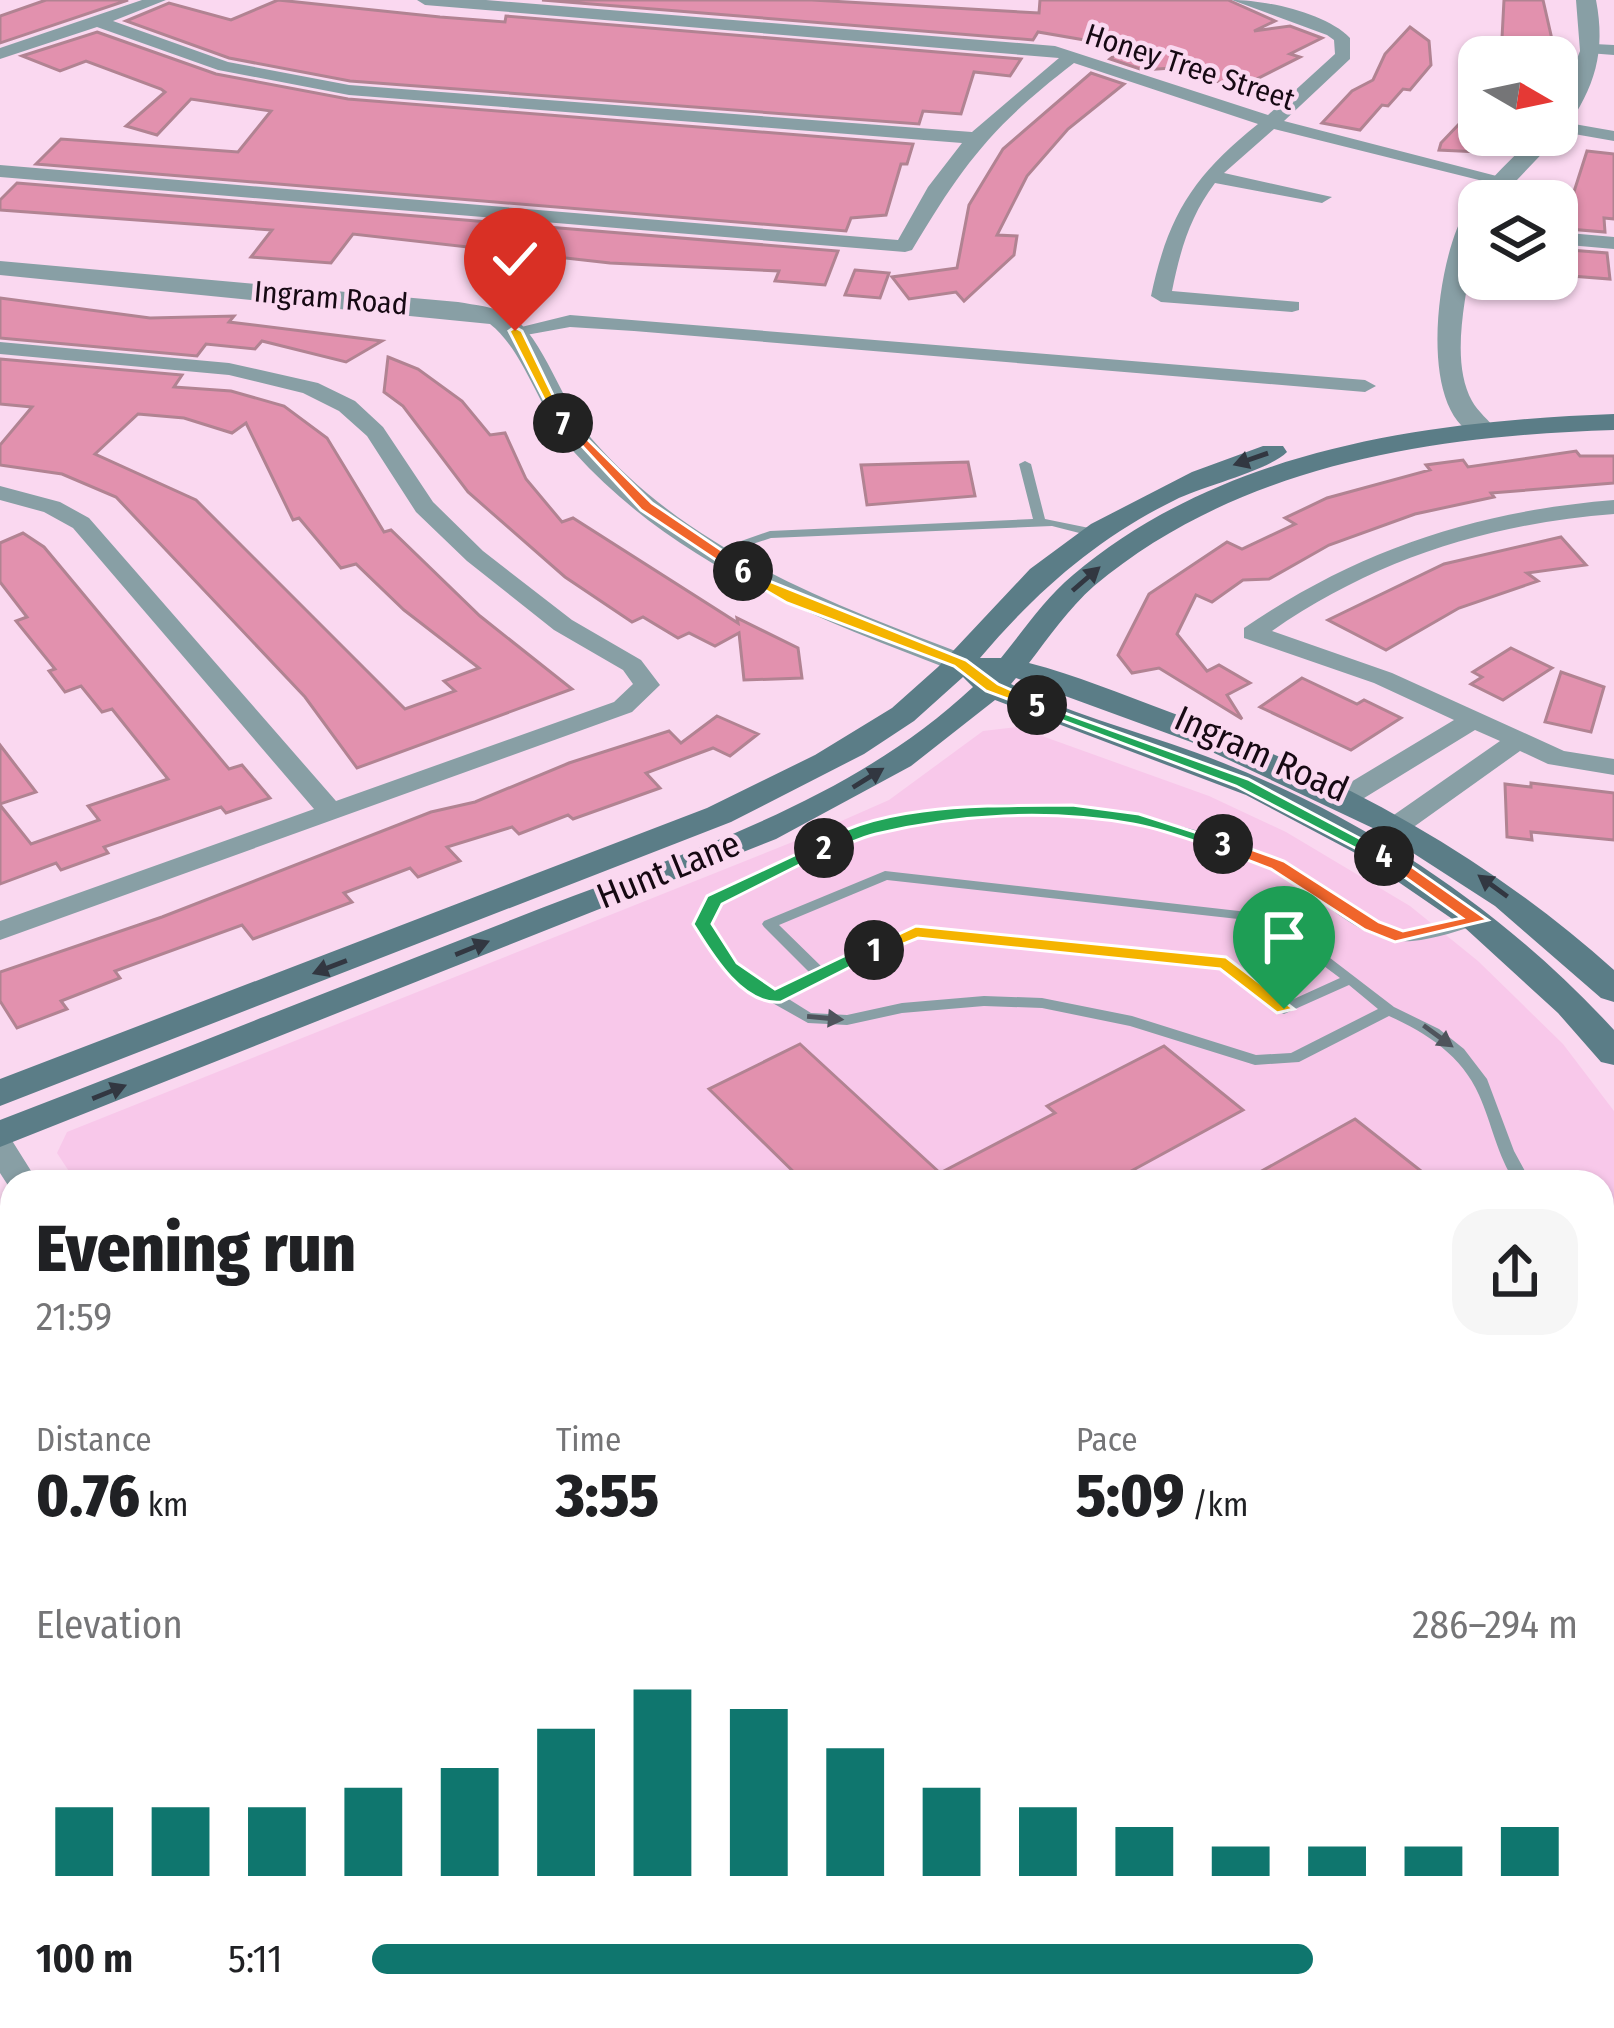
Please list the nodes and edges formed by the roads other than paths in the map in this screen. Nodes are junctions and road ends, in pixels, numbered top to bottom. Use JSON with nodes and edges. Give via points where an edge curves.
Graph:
{"nodes":[{"id":1,"x":158,"y":0,"type":"edge"},
{"id":2,"x":425,"y":0,"type":"edge"},
{"id":3,"x":1240,"y":0,"type":"edge"},
{"id":4,"x":1586,"y":0,"type":"edge"},
{"id":5,"x":97,"y":20,"type":"junction"},
{"id":6,"x":1604,"y":50,"type":"edge"},
{"id":7,"x":0,"y":54,"type":"edge"},
{"id":8,"x":1072,"y":56,"type":"junction"},
{"id":9,"x":1578,"y":93,"type":"edge"},
{"id":10,"x":1271,"y":121,"type":"junction"},
{"id":11,"x":1578,"y":129,"type":"edge"},
{"id":12,"x":1614,"y":136,"type":"edge"},
{"id":13,"x":974,"y":138,"type":"junction"},
{"id":14,"x":1526,"y":156,"type":"edge"},
{"id":15,"x":0,"y":171,"type":"edge"},
{"id":16,"x":1208,"y":176,"type":"junction"},
{"id":17,"x":1502,"y":180,"type":"joint"},
{"id":18,"x":1322,"y":197,"type":"dead end"},
{"id":19,"x":1578,"y":240,"type":"edge"},
{"id":20,"x":1614,"y":243,"type":"edge"},
{"id":21,"x":0,"y":268,"type":"edge"},
{"id":22,"x":1458,"y":272,"type":"edge"},
{"id":23,"x":1292,"y":305,"type":"dead end"},
{"id":24,"x":515,"y":331,"type":"junction"},
{"id":25,"x":0,"y":348,"type":"edge"},
{"id":26,"x":1365,"y":386,"type":"dead end"},
{"id":27,"x":1614,"y":403,"type":"edge"},
{"id":28,"x":1475,"y":422,"type":"junction"},
{"id":29,"x":1614,"y":422,"type":"edge"},
{"id":30,"x":1025,"y":464,"type":"dead end"},
{"id":31,"x":0,"y":493,"type":"edge"},
{"id":32,"x":1614,"y":507,"type":"edge"},
{"id":33,"x":1040,"y":522,"type":"junction"},
{"id":34,"x":1095,"y":533,"type":"junction"},
{"id":35,"x":712,"y":553,"type":"junction"},
{"id":36,"x":960,"y":663,"type":"junction"},
{"id":37,"x":1001,"y":677,"type":"junction"},
{"id":38,"x":1471,"y":721,"type":"junction"},
{"id":39,"x":1516,"y":742,"type":"junction"},
{"id":40,"x":1426,"y":749,"type":"junction"},
{"id":41,"x":1614,"y":767,"type":"edge"},
{"id":42,"x":1472,"y":772,"type":"junction"},
{"id":43,"x":1346,"y":797,"type":"junction"},
{"id":44,"x":331,"y":812,"type":"junction"},
{"id":45,"x":1398,"y":825,"type":"junction"},
{"id":46,"x":1478,"y":920,"type":"junction"},
{"id":47,"x":0,"y":932,"type":"edge"},
{"id":48,"x":819,"y":973,"type":"junction"},
{"id":49,"x":1351,"y":979,"type":"junction"},
{"id":50,"x":1614,"y":990,"type":"edge"},
{"id":51,"x":774,"y":998,"type":"junction"},
{"id":52,"x":1389,"y":1010,"type":"junction"},
{"id":53,"x":1614,"y":1018,"type":"edge"},
{"id":54,"x":1614,"y":1053,"type":"edge"},
{"id":55,"x":0,"y":1094,"type":"edge"},
{"id":56,"x":0,"y":1134,"type":"edge"},
{"id":57,"x":1514,"y":1170,"type":"edge"}],
"edges":[{"from":1,"to":5,"type":"street"},
{"from":2,"to":8,"type":"street","name":"Honey Tree Street","via":[[982,42]]},
{"from":3,"to":10,"type":"street","via":[[1319,25],[1346,48]]},
{"from":4,"to":6,"type":"street"},
{"from":5,"to":7,"type":"street"},
{"from":5,"to":13,"type":"street","via":[[295,83]]},
{"from":6,"to":9,"type":"street"},
{"from":8,"to":10,"type":"street","name":"Honey Tree Street"},
{"from":8,"to":13,"type":"street"},
{"from":10,"to":16,"type":"street"},
{"from":10,"to":17,"type":"street","name":"Honey Tree Street"},
{"from":11,"to":12,"type":"street"},
{"from":13,"to":15,"type":"street","via":[[933,187],[905,246]]},
{"from":14,"to":17,"type":"street"},
{"from":16,"to":18,"type":"street"},
{"from":16,"to":23,"type":"street","via":[[1175,232],[1161,296]]},
{"from":19,"to":20,"type":"street"},
{"from":21,"to":24,"type":"street","name":"Ingram Road","via":[[458,309],[498,318]]},
{"from":22,"to":28,"type":"street","via":[[1454,391]]},
{"from":24,"to":26,"type":"street","via":[[557,322],[634,325]]},
{"from":24,"to":35,"type":"street","name":"Ingram Road","via":[[582,445],[647,507]]},
{"from":25,"to":44,"type":"street","via":[[229,370],[310,388],[347,406],[376,432],[424,507],[475,556],[562,625],[632,665],[647,686],[623,707]]},
{"from":27,"to":28,"type":"main road","name":"Hunt Lane"},
{"from":28,"to":29,"type":"main road","name":"Hunt Lane"},
{"from":28,"to":34,"type":"main road","name":"Hunt Lane","one_way":true,"via":[[1352,431],[1245,461]]},
{"from":37,"to":28,"type":"main road","name":"Hunt Lane","one_way":true,"via":[[1083,581],[1184,514],[1245,487]]},
{"from":30,"to":33,"type":"lane"},
{"from":31,"to":44,"type":"street","via":[[81,524]]},
{"from":32,"to":38,"type":"street","via":[[1505,520],[1377,557],[1253,633],[1384,678]]},
{"from":33,"to":34,"type":"lane"},
{"from":33,"to":35,"type":"lane","via":[[770,535]]},
{"from":34,"to":36,"type":"main road","name":"Hunt Lane","via":[[1035,579]]},
{"from":35,"to":36,"type":"street","name":"Ingram Road","via":[[793,599]]},
{"from":36,"to":37,"type":"main road","name":"Ingram Road"},
{"from":36,"to":55,"type":"main road","name":"Hunt Lane","one_way":true,"via":[[904,714],[836,757],[719,815]]},
{"from":37,"to":43,"type":"main road","name":"Ingram Road","via":[[1244,750]]},
{"from":37,"to":46,"type":"main road","name":"Ingram Road","via":[[1286,802]]},
{"from":56,"to":37,"type":"main road","name":"Hunt Lane","one_way":true,"via":[[789,820],[898,759]]},
{"from":38,"to":39,"type":"street"},
{"from":38,"to":40,"type":"street"},
{"from":39,"to":41,"type":"street"},
{"from":39,"to":42,"type":"street"},
{"from":40,"to":42,"type":"street"},
{"from":40,"to":43,"type":"street"},
{"from":42,"to":45,"type":"street"},
{"from":43,"to":45,"type":"main road","name":"Ingram Road"},
{"from":44,"to":47,"type":"street"},
{"from":50,"to":45,"type":"main road","name":"Ingram Road","one_way":true,"via":[[1511,899]]},
{"from":46,"to":51,"type":"lane","via":[[1402,938],[1278,865],[1139,820],[1072,811],[939,815],[865,830],[714,900],[702,924],[730,967]]},
{"from":46,"to":53,"type":"main road","via":[[1534,940]]},
{"from":46,"to":54,"type":"main road","name":"Ingram Road"},
{"from":48,"to":49,"type":"lane","via":[[916,932],[1226,964],[1284,1009]]},
{"from":48,"to":49,"type":"lane","via":[[769,924],[885,875],[1269,918]]},
{"from":48,"to":51,"type":"lane"},
{"from":49,"to":52,"type":"lane"},
{"from":51,"to":52,"type":"lane","one_way":true,"via":[[808,1018],[847,1020],[984,1000],[1042,1003],[1255,1060],[1294,1058]]},
{"from":52,"to":57,"type":"lane","one_way":true,"via":[[1457,1051],[1485,1089]]}]}
